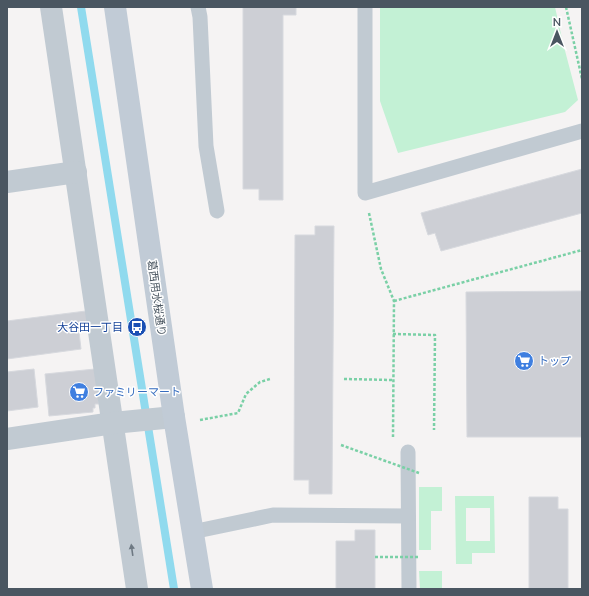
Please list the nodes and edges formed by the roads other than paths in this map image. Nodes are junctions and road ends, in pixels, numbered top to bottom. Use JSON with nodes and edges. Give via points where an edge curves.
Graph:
{"nodes":[{"id":1,"x":51,"y":7,"type":"edge"},
{"id":2,"x":115,"y":7,"type":"edge"},
{"id":3,"x":198,"y":7,"type":"edge"},
{"id":4,"x":365,"y":7,"type":"edge"},
{"id":5,"x":582,"y":131,"type":"edge"},
{"id":6,"x":76,"y":172,"type":"junction"},
{"id":7,"x":7,"y":182,"type":"edge"},
{"id":8,"x":217,"y":211,"type":"dead end"},
{"id":9,"x":165,"y":418,"type":"junction"},
{"id":10,"x":117,"y":423,"type":"junction"},
{"id":11,"x":7,"y":439,"type":"edge"},
{"id":12,"x":408,"y":452,"type":"dead end"},
{"id":13,"x":408,"y":516,"type":"junction"},
{"id":14,"x":192,"y":532,"type":"junction"},
{"id":15,"x":137,"y":589,"type":"edge"},
{"id":16,"x":202,"y":589,"type":"edge"},
{"id":17,"x":409,"y":589,"type":"edge"}],
"edges":[{"from":1,"to":6,"type":"street"},
{"from":2,"to":9,"type":"street","name":"葛西用水桜通り"},
{"from":3,"to":8,"type":"lane","via":[[206,146]]},
{"from":4,"to":5,"type":"lane","via":[[365,193]]},
{"from":6,"to":7,"type":"street"},
{"from":6,"to":10,"type":"street"},
{"from":9,"to":10,"type":"street"},
{"from":9,"to":14,"type":"street","name":"葛西用水桜通り"},
{"from":10,"to":11,"type":"street"},
{"from":15,"to":10,"type":"street","one_way":true},
{"from":12,"to":13,"type":"lane"},
{"from":13,"to":14,"type":"lane","via":[[273,515]]},
{"from":13,"to":17,"type":"lane"},
{"from":14,"to":16,"type":"street","name":"葛西用水桜通り"}]}
